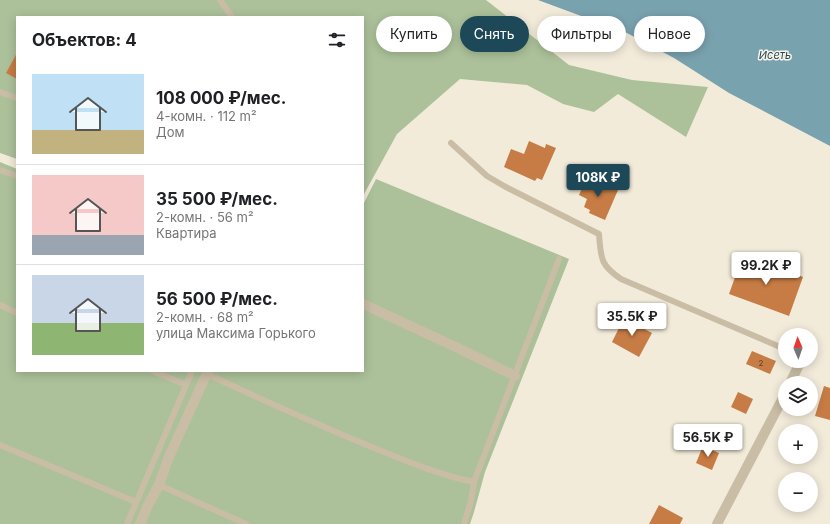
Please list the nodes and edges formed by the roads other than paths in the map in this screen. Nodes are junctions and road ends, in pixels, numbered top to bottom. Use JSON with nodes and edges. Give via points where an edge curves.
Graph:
{"nodes":[{"id":1,"x":220,"y":0,"type":"edge"},
{"id":2,"x":231,"y":16,"type":"edge"},
{"id":3,"x":0,"y":92,"type":"edge"},
{"id":4,"x":16,"y":98,"type":"edge"},
{"id":5,"x":451,"y":143,"type":"dead end"},
{"id":6,"x":0,"y":170,"type":"edge"},
{"id":7,"x":16,"y":176,"type":"edge"},
{"id":8,"x":560,"y":259,"type":"dead end"},
{"id":9,"x":364,"y":304,"type":"edge"},
{"id":10,"x":0,"y":305,"type":"edge"},
{"id":11,"x":16,"y":313,"type":"edge"},
{"id":12,"x":778,"y":346,"type":"edge"},
{"id":13,"x":156,"y":372,"type":"edge"},
{"id":14,"x":192,"y":372,"type":"edge"},
{"id":15,"x":208,"y":373,"type":"edge"},
{"id":16,"x":515,"y":376,"type":"junction"},
{"id":17,"x":186,"y":384,"type":"junction"},
{"id":18,"x":778,"y":407,"type":"edge"},
{"id":19,"x":0,"y":445,"type":"edge"},
{"id":20,"x":474,"y":482,"type":"junction"},
{"id":21,"x":159,"y":485,"type":"junction"},
{"id":22,"x":136,"y":502,"type":"junction"},
{"id":23,"x":126,"y":524,"type":"edge"},
{"id":24,"x":140,"y":524,"type":"edge"},
{"id":25,"x":246,"y":524,"type":"edge"},
{"id":26,"x":464,"y":524,"type":"edge"},
{"id":27,"x":717,"y":524,"type":"edge"}],
"edges":[{"from":1,"to":2,"type":"lane"},
{"from":3,"to":4,"type":"lane"},
{"from":5,"to":12,"type":"lane","via":[[487,176],[598,233],[603,262],[609,271],[621,279]]},
{"from":6,"to":7,"type":"lane"},
{"from":8,"to":16,"type":"lane"},
{"from":9,"to":16,"type":"street"},
{"from":10,"to":11,"type":"lane"},
{"from":13,"to":17,"type":"lane"},
{"from":14,"to":17,"type":"lane"},
{"from":15,"to":20,"type":"lane","via":[[288,412],[391,455],[456,479]]},
{"from":15,"to":21,"type":"street","via":[[168,459]]},
{"from":16,"to":20,"type":"lane"},
{"from":17,"to":22,"type":"lane"},
{"from":18,"to":27,"type":"street"},
{"from":19,"to":22,"type":"lane"},
{"from":20,"to":26,"type":"lane"},
{"from":21,"to":24,"type":"street"},
{"from":21,"to":25,"type":"lane"},
{"from":22,"to":23,"type":"lane"}]}
